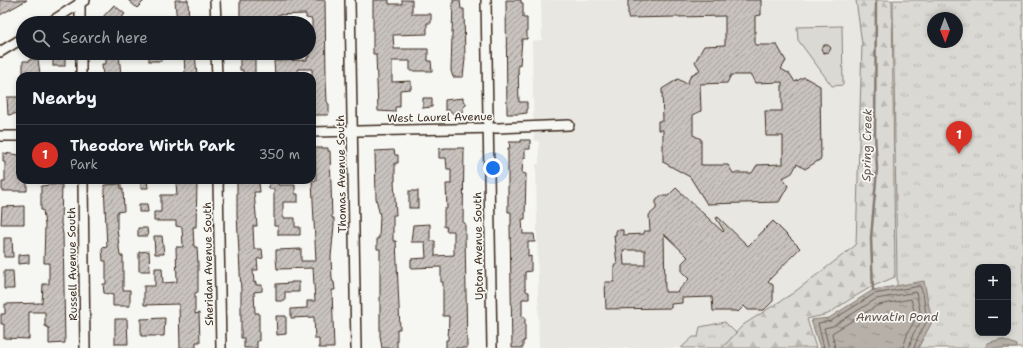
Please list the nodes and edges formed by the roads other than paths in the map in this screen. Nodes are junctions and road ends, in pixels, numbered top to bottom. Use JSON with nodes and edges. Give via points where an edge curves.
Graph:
{"nodes":[{"id":1,"x":215,"y":0,"type":"edge"},
{"id":2,"x":350,"y":0,"type":"edge"},
{"id":3,"x":486,"y":0,"type":"edge"},
{"id":4,"x":82,"y":2,"type":"edge"},
{"id":5,"x":60,"y":16,"type":"edge"},
{"id":6,"x":81,"y":16,"type":"edge"},
{"id":7,"x":216,"y":16,"type":"edge"},
{"id":8,"x":16,"y":42,"type":"edge"},
{"id":9,"x":0,"y":52,"type":"edge"},
{"id":10,"x":81,"y":60,"type":"edge"},
{"id":11,"x":216,"y":60,"type":"edge"},
{"id":12,"x":81,"y":72,"type":"edge"},
{"id":13,"x":216,"y":72,"type":"edge"},
{"id":14,"x":569,"y":125,"type":"dead end"},
{"id":15,"x":488,"y":128,"type":"junction"},
{"id":16,"x":352,"y":131,"type":"junction"},
{"id":17,"x":316,"y":132,"type":"edge"},
{"id":18,"x":0,"y":136,"type":"edge"},
{"id":19,"x":16,"y":136,"type":"edge"},
{"id":20,"x":83,"y":184,"type":"edge"},
{"id":21,"x":218,"y":184,"type":"edge"},
{"id":22,"x":85,"y":348,"type":"edge"},
{"id":23,"x":221,"y":348,"type":"edge"},
{"id":24,"x":356,"y":348,"type":"edge"},
{"id":25,"x":492,"y":348,"type":"edge"}],
"edges":[{"from":1,"to":7,"type":"street"},
{"from":2,"to":16,"type":"street","name":"Thomas Avenue South"},
{"from":3,"to":15,"type":"street","name":"Upton Avenue South"},
{"from":4,"to":5,"type":"street"},
{"from":4,"to":6,"type":"street"},
{"from":8,"to":9,"type":"street"},
{"from":10,"to":12,"type":"street"},
{"from":11,"to":13,"type":"street"},
{"from":14,"to":15,"type":"street","name":"West Laurel Avenue"},
{"from":15,"to":16,"type":"street","name":"West Laurel Avenue"},
{"from":15,"to":25,"type":"street","name":"Upton Avenue South"},
{"from":16,"to":17,"type":"street","name":"West Laurel Avenue"},
{"from":16,"to":24,"type":"street","name":"Thomas Avenue South"},
{"from":18,"to":19,"type":"street"},
{"from":20,"to":22,"type":"street","name":"Russell Avenue South"},
{"from":21,"to":23,"type":"street","name":"Sheridan Avenue South"}]}
